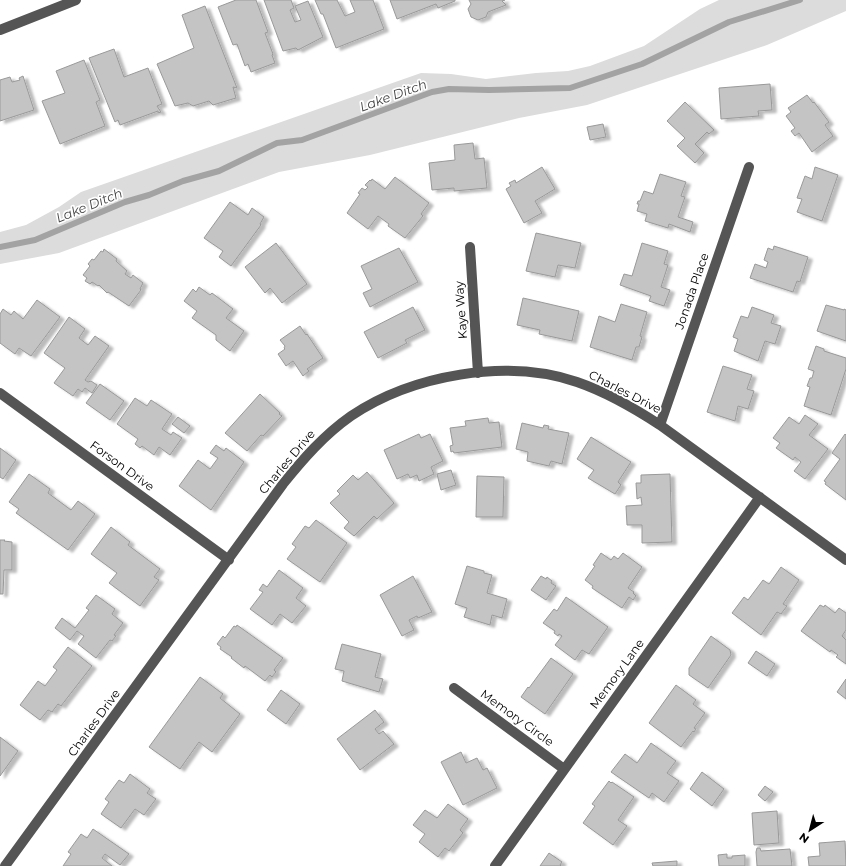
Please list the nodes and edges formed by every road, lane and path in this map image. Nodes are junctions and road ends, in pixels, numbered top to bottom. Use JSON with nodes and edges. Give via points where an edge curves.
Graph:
{"nodes":[{"id":1,"x":76,"y":0,"type":"edge"},
{"id":2,"x":0,"y":30,"type":"edge"},
{"id":3,"x":749,"y":167,"type":"dead end"},
{"id":4,"x":470,"y":246,"type":"dead end"},
{"id":5,"x":478,"y":372,"type":"junction"},
{"id":6,"x":0,"y":393,"type":"edge"},
{"id":7,"x":660,"y":425,"type":"junction"},
{"id":8,"x":760,"y":497,"type":"junction"},
{"id":9,"x":228,"y":560,"type":"junction"},
{"id":10,"x":846,"y":560,"type":"edge"},
{"id":11,"x":454,"y":688,"type":"dead end"},
{"id":12,"x":564,"y":769,"type":"junction"},
{"id":13,"x":5,"y":866,"type":"edge"},
{"id":14,"x":495,"y":866,"type":"edge"}],
"edges":[{"from":1,"to":2,"type":"street"},
{"from":3,"to":7,"type":"street","name":"Jonada Place"},
{"from":4,"to":5,"type":"street","name":"Kaye Way"},
{"from":5,"to":7,"type":"street","name":"Charles Drive","via":[[539,374],[577,382],[634,408]]},
{"from":5,"to":9,"type":"street","name":"Charles Drive","via":[[409,387],[380,399],[351,416],[325,437],[304,459]]},
{"from":6,"to":9,"type":"street","name":"Forson Drive"},
{"from":7,"to":8,"type":"street","name":"Charles Drive"},
{"from":8,"to":10,"type":"street","name":"Charles Drive"},
{"from":8,"to":12,"type":"street","name":"Memory Lane"},
{"from":9,"to":13,"type":"street","name":"Charles Drive"},
{"from":11,"to":12,"type":"street","name":"Memory Circle"},
{"from":12,"to":14,"type":"street","name":"Memory Lane"}]}
